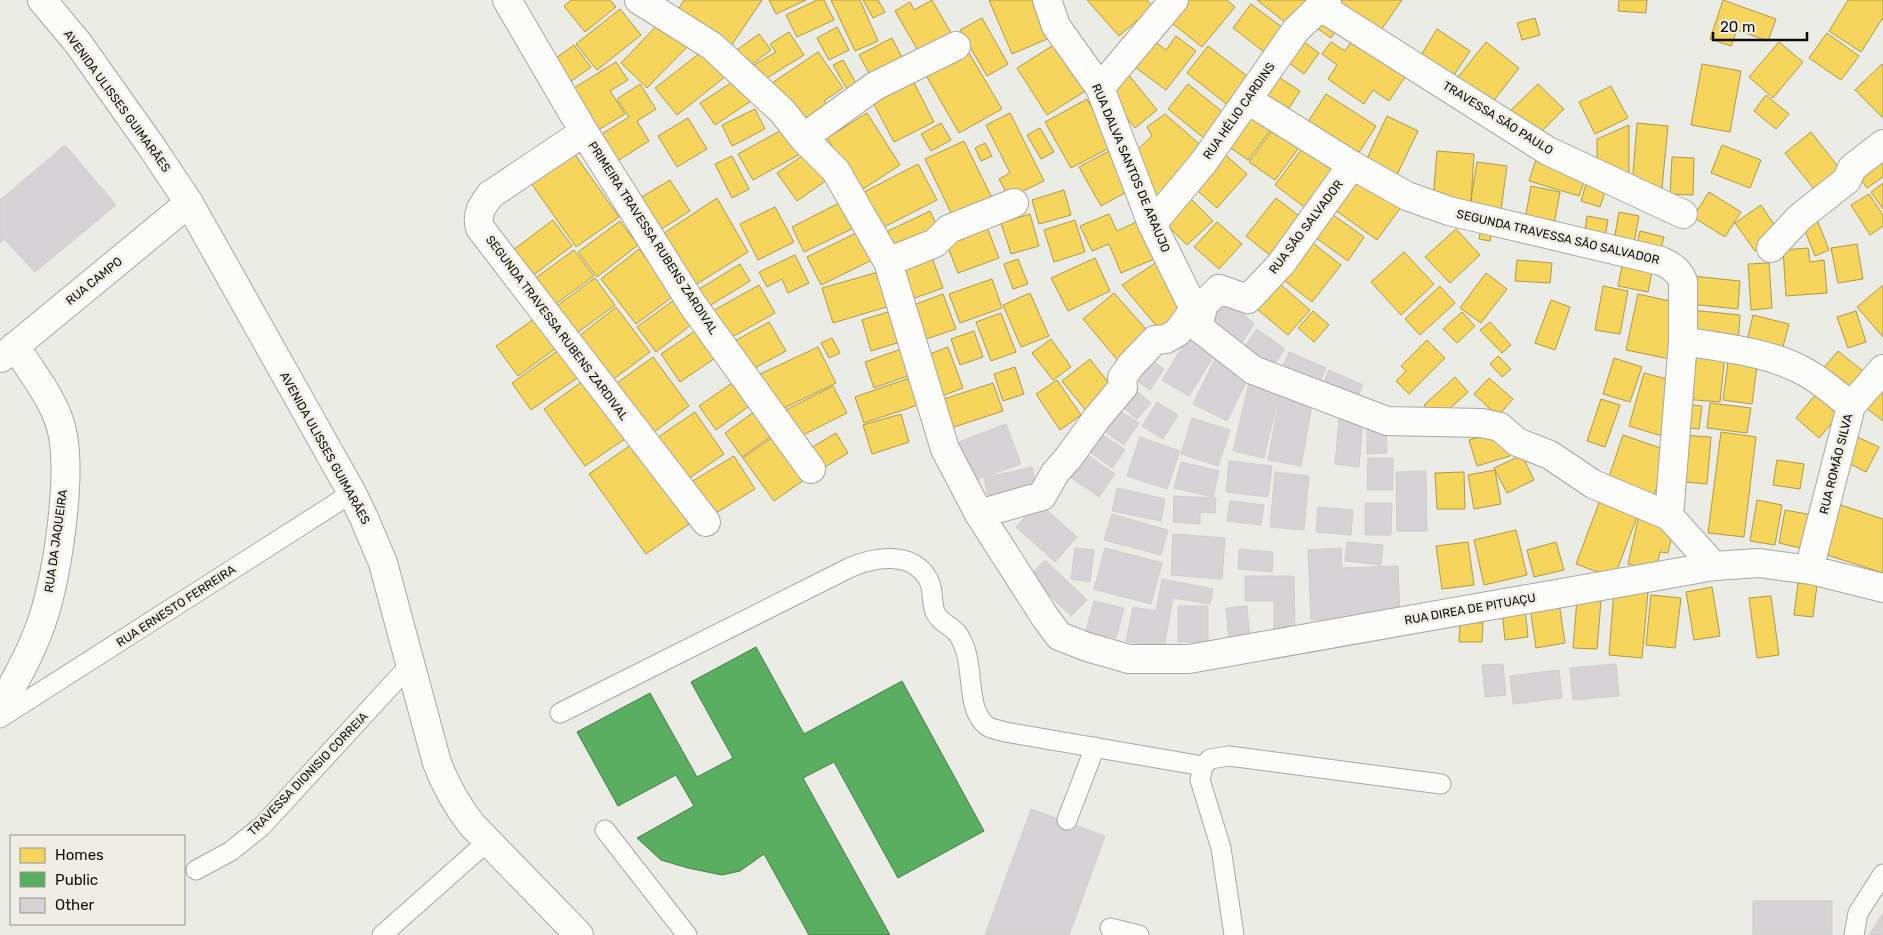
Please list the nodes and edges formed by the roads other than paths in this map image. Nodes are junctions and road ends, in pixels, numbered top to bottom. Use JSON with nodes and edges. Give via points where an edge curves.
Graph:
{"nodes":[{"id":1,"x":42,"y":0,"type":"edge"},
{"id":2,"x":507,"y":0,"type":"edge"},
{"id":3,"x":639,"y":0,"type":"edge"},
{"id":4,"x":1047,"y":0,"type":"edge"},
{"id":5,"x":1174,"y":0,"type":"edge"},
{"id":6,"x":1324,"y":3,"type":"edge"},
{"id":7,"x":956,"y":46,"type":"dead end"},
{"id":8,"x":1100,"y":88,"type":"junction"},
{"id":9,"x":1248,"y":100,"type":"junction"},
{"id":10,"x":584,"y":132,"type":"junction"},
{"id":11,"x":803,"y":138,"type":"junction"},
{"id":12,"x":1883,"y":144,"type":"edge"},
{"id":13,"x":1352,"y":165,"type":"junction"},
{"id":14,"x":189,"y":203,"type":"junction"},
{"id":15,"x":1014,"y":203,"type":"dead end"},
{"id":16,"x":1682,"y":214,"type":"dead end"},
{"id":17,"x":1152,"y":224,"type":"junction"},
{"id":18,"x":1771,"y":248,"type":"dead end"},
{"id":19,"x":888,"y":262,"type":"junction"},
{"id":20,"x":1196,"y":318,"type":"junction"},
{"id":21,"x":1684,"y":341,"type":"junction"},
{"id":22,"x":7,"y":352,"type":"edge"},
{"id":23,"x":1883,"y":369,"type":"edge"},
{"id":24,"x":1851,"y":406,"type":"junction"},
{"id":25,"x":811,"y":469,"type":"dead end"},
{"id":26,"x":352,"y":493,"type":"junction"},
{"id":27,"x":979,"y":514,"type":"junction"},
{"id":28,"x":1669,"y":516,"type":"junction"},
{"id":29,"x":706,"y":522,"type":"dead end"},
{"id":30,"x":1714,"y":566,"type":"junction"},
{"id":31,"x":1812,"y":570,"type":"junction"},
{"id":32,"x":1883,"y":588,"type":"edge"},
{"id":33,"x":409,"y":666,"type":"junction"},
{"id":34,"x":0,"y":708,"type":"edge"},
{"id":35,"x":560,"y":713,"type":"dead end"},
{"id":36,"x":0,"y":718,"type":"edge"},
{"id":37,"x":1095,"y":747,"type":"junction"},
{"id":38,"x":1203,"y":766,"type":"junction"},
{"id":39,"x":1441,"y":784,"type":"dead end"},
{"id":40,"x":1067,"y":820,"type":"dead end"},
{"id":41,"x":605,"y":830,"type":"dead end"},
{"id":42,"x":488,"y":841,"type":"junction"},
{"id":43,"x":196,"y":870,"type":"dead end"},
{"id":44,"x":1883,"y":874,"type":"edge"},
{"id":45,"x":1110,"y":928,"type":"dead end"},
{"id":46,"x":382,"y":935,"type":"edge"},
{"id":47,"x":579,"y":935,"type":"edge"},
{"id":48,"x":687,"y":935,"type":"edge"},
{"id":49,"x":1139,"y":935,"type":"edge"},
{"id":50,"x":1234,"y":935,"type":"edge"},
{"id":51,"x":1854,"y":935,"type":"edge"}],
"edges":[{"from":1,"to":14,"type":"street","name":"AVENIDA ULISSES GUIMARÃES","via":[[78,43]]},
{"from":2,"to":10,"type":"street","name":"PRIMEIRA TRAVESSA RUBENS ZARDIVAL"},
{"from":3,"to":11,"type":"street","via":[[712,46],[783,112]]},
{"from":4,"to":8,"type":"street","name":"RUA DALVA SANTOS DE ARAUJO","via":[[1056,26]]},
{"from":5,"to":8,"type":"street"},
{"from":6,"to":9,"type":"street","name":"RUA HÉLIO CARDINS","via":[[1296,30]]},
{"from":6,"to":16,"type":"street","name":"TRAVESSA SÃO PAULO","via":[[1548,151]]},
{"from":7,"to":11,"type":"street","via":[[875,86]]},
{"from":8,"to":17,"type":"street","name":"RUA DALVA SANTOS DE ARAUJO"},
{"from":9,"to":13,"type":"street","name":"SEGUNDA TRAVESSA SÃO SALVADOR"},
{"from":9,"to":17,"type":"street","name":"RUA HÉLIO CARDINS","via":[[1203,163]]},
{"from":10,"to":25,"type":"street","name":"PRIMEIRA TRAVESSA RUBENS ZARDIVAL","via":[[692,304]]},
{"from":10,"to":29,"type":"street","name":"SEGUNDA TRAVESSA RUBENS ZARDIVAL","via":[[490,195],[480,209],[480,228]]},
{"from":11,"to":19,"type":"street","via":[[836,171]]},
{"from":12,"to":18,"type":"street","via":[[1852,168],[1847,180],[1800,217]]},
{"from":13,"to":20,"type":"street","name":"RUA SÃO SALVADOR","via":[[1274,271],[1248,298],[1219,289]]},
{"from":13,"to":21,"type":"street","name":"SEGUNDA TRAVESSA SÃO SALVADOR","via":[[1407,196],[1450,211],[1672,266],[1683,281]]},
{"from":14,"to":22,"type":"street","name":"RUA CAMPO"},
{"from":14,"to":26,"type":"street","name":"AVENIDA ULISSES GUIMARÃES"},
{"from":15,"to":19,"type":"street","via":[[949,228],[935,243]]},
{"from":17,"to":20,"type":"street","name":"RUA DALVA SANTOS DE ARAUJO"},
{"from":19,"to":27,"type":"street","via":[[945,449]]},
{"from":20,"to":27,"type":"street","via":[[1178,332],[1155,340],[1131,364],[1122,378],[1123,387],[1054,473],[1042,496]]},
{"from":20,"to":28,"type":"street","name":"RUA DALVA SANTOS DE ARAUJO","via":[[1253,370],[1387,421],[1482,423],[1500,427],[1517,442],[1550,455],[1593,484]]},
{"from":21,"to":24,"type":"street","via":[[1747,352],[1785,363],[1808,373]]},
{"from":21,"to":28,"type":"street","name":"SEGUNDA TRAVESSA SÃO SALVADOR"},
{"from":22,"to":34,"type":"street","name":"RUA DA JAQUEIRA","via":[[51,403],[63,435],[65,474],[55,568],[45,612],[29,654]]},
{"from":23,"to":24,"type":"street","name":"RUA ROMÃO SILVA"},
{"from":24,"to":31,"type":"street","name":"RUA ROMÃO SILVA","via":[[1813,554]]},
{"from":26,"to":33,"type":"street","name":"AVENIDA ULISSES GUIMARÃES","via":[[383,563]]},
{"from":26,"to":36,"type":"lane","name":"RUA ERNESTO FERREIRA"},
{"from":27,"to":30,"type":"street","name":"RUA DIREA DE PITUAÇU","via":[[1059,636],[1129,659],[1189,659]]},
{"from":28,"to":30,"type":"street","name":"RUA DALVA SANTOS DE ARAUJO"},
{"from":30,"to":31,"type":"street","name":"RUA DIREA DE PITUAÇU","via":[[1759,563]]},
{"from":31,"to":32,"type":"street","name":"RUA DIREA DE PITUAÇU"},
{"from":33,"to":42,"type":"street","name":"AVENIDA ULISSES GUIMARÃES","via":[[436,763],[446,786],[458,806]]},
{"from":33,"to":43,"type":"lane","name":"TRAVESSA DIONISIO CORREIA","via":[[262,826],[231,851]]},
{"from":35,"to":37,"type":"lane","via":[[865,560],[886,558],[903,560],[928,578],[935,611],[943,623],[957,633],[965,648],[976,711],[986,726]]},
{"from":37,"to":38,"type":"lane"},
{"from":37,"to":40,"type":"lane"},
{"from":38,"to":39,"type":"lane","via":[[1210,759],[1229,756]]},
{"from":38,"to":50,"type":"lane","via":[[1200,780],[1221,848]]},
{"from":41,"to":48,"type":"lane"},
{"from":42,"to":46,"type":"lane"},
{"from":42,"to":47,"type":"street","name":"AVENIDA ULISSES GUIMARÃES"},
{"from":44,"to":51,"type":"lane","via":[[1858,913]]},
{"from":45,"to":49,"type":"lane"}]}
